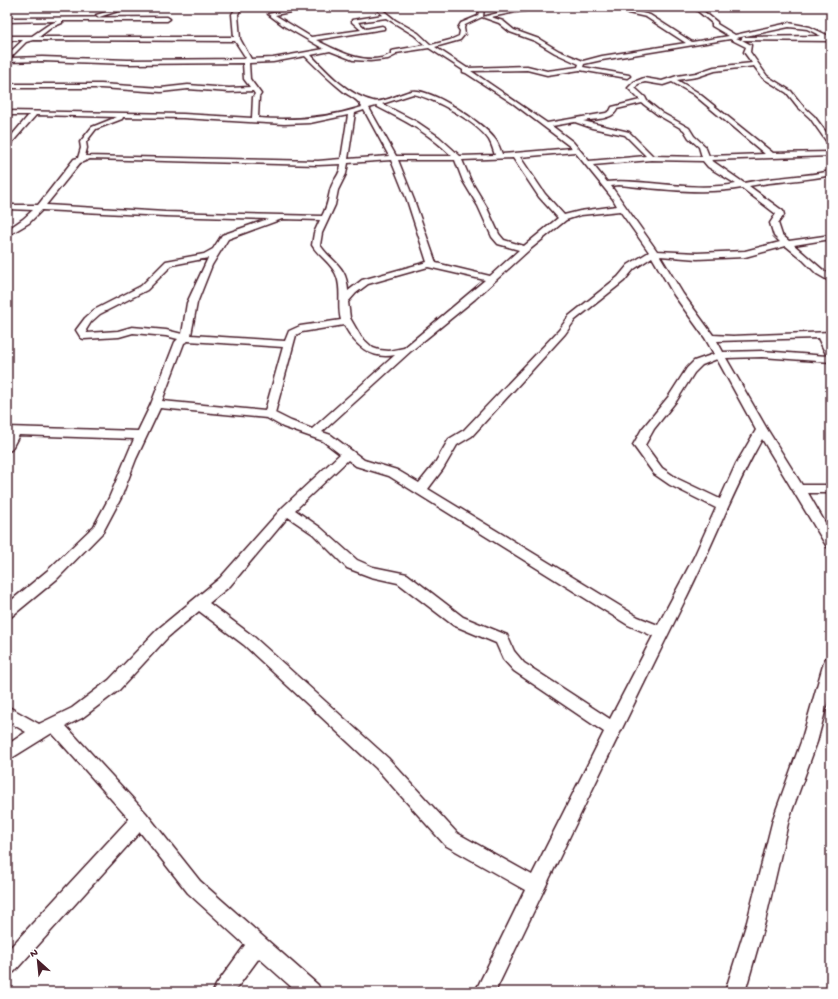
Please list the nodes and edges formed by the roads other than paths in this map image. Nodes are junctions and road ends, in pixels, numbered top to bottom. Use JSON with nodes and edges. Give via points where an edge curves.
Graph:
{"nodes":[{"id":1,"x":129,"y":7,"type":"edge"},
{"id":2,"x":240,"y":7,"type":"edge"},
{"id":3,"x":314,"y":7,"type":"edge"},
{"id":4,"x":376,"y":7,"type":"edge"},
{"id":5,"x":482,"y":7,"type":"edge"},
{"id":6,"x":551,"y":7,"type":"edge"},
{"id":7,"x":614,"y":7,"type":"edge"},
{"id":8,"x":696,"y":7,"type":"edge"},
{"id":9,"x":388,"y":16,"type":"junction"},
{"id":10,"x":480,"y":17,"type":"junction"},
{"id":11,"x":486,"y":17,"type":"junction"},
{"id":12,"x":167,"y":19,"type":"dead end"},
{"id":13,"x":7,"y":20,"type":"edge"},
{"id":14,"x":66,"y":20,"type":"junction"},
{"id":15,"x":74,"y":20,"type":"junction"},
{"id":16,"x":382,"y":28,"type":"dead end"},
{"id":17,"x":364,"y":30,"type":"junction"},
{"id":18,"x":828,"y":30,"type":"dead end"},
{"id":19,"x":816,"y":31,"type":"junction"},
{"id":20,"x":734,"y":37,"type":"junction"},
{"id":21,"x":7,"y":38,"type":"edge"},
{"id":22,"x":33,"y":38,"type":"junction"},
{"id":23,"x":237,"y":38,"type":"junction"},
{"id":24,"x":830,"y":38,"type":"edge"},
{"id":25,"x":311,"y":39,"type":"junction"},
{"id":26,"x":24,"y":40,"type":"junction"},
{"id":27,"x":690,"y":42,"type":"junction"},
{"id":28,"x":428,"y":45,"type":"junction"},
{"id":29,"x":331,"y":49,"type":"junction"},
{"id":30,"x":308,"y":54,"type":"junction"},
{"id":31,"x":7,"y":59,"type":"edge"},
{"id":32,"x":246,"y":61,"type":"junction"},
{"id":33,"x":756,"y":64,"type":"junction"},
{"id":34,"x":581,"y":66,"type":"junction"},
{"id":35,"x":466,"y":71,"type":"junction"},
{"id":36,"x":627,"y":76,"type":"dead end"},
{"id":37,"x":673,"y":80,"type":"junction"},
{"id":38,"x":7,"y":86,"type":"edge"},
{"id":39,"x":255,"y":89,"type":"junction"},
{"id":40,"x":361,"y":100,"type":"junction"},
{"id":41,"x":644,"y":101,"type":"junction"},
{"id":42,"x":376,"y":104,"type":"junction"},
{"id":43,"x":366,"y":108,"type":"junction"},
{"id":44,"x":352,"y":112,"type":"junction"},
{"id":45,"x":7,"y":113,"type":"edge"},
{"id":46,"x":35,"y":113,"type":"junction"},
{"id":47,"x":130,"y":115,"type":"junction"},
{"id":48,"x":255,"y":120,"type":"junction"},
{"id":49,"x":576,"y":120,"type":"junction"},
{"id":50,"x":546,"y":125,"type":"junction"},
{"id":51,"x":831,"y":144,"type":"edge"},
{"id":52,"x":7,"y":145,"type":"edge"},
{"id":53,"x":577,"y":150,"type":"junction"},
{"id":54,"x":831,"y":154,"type":"edge"},
{"id":55,"x":515,"y":155,"type":"junction"},
{"id":56,"x":771,"y":155,"type":"junction"},
{"id":57,"x":500,"y":157,"type":"junction"},
{"id":58,"x":395,"y":158,"type":"junction"},
{"id":59,"x":458,"y":158,"type":"junction"},
{"id":60,"x":651,"y":158,"type":"junction"},
{"id":61,"x":707,"y":158,"type":"junction"},
{"id":62,"x":81,"y":159,"type":"junction"},
{"id":63,"x":344,"y":162,"type":"junction"},
{"id":64,"x":587,"y":163,"type":"junction"},
{"id":65,"x":831,"y":173,"type":"edge"},
{"id":66,"x":605,"y":185,"type":"junction"},
{"id":67,"x":744,"y":186,"type":"junction"},
{"id":68,"x":7,"y":207,"type":"edge"},
{"id":69,"x":40,"y":208,"type":"junction"},
{"id":70,"x":623,"y":208,"type":"junction"},
{"id":71,"x":281,"y":217,"type":"junction"},
{"id":72,"x":325,"y":218,"type":"junction"},
{"id":73,"x":563,"y":218,"type":"junction"},
{"id":74,"x":229,"y":226,"type":"junction"},
{"id":75,"x":7,"y":234,"type":"edge"},
{"id":76,"x":831,"y":237,"type":"edge"},
{"id":77,"x":788,"y":244,"type":"junction"},
{"id":78,"x":525,"y":249,"type":"junction"},
{"id":79,"x":216,"y":251,"type":"junction"},
{"id":80,"x":654,"y":253,"type":"junction"},
{"id":81,"x":432,"y":263,"type":"junction"},
{"id":82,"x":831,"y":279,"type":"edge"},
{"id":83,"x":492,"y":280,"type":"junction"},
{"id":84,"x":343,"y":302,"type":"junction"},
{"id":85,"x":347,"y":322,"type":"junction"},
{"id":86,"x":826,"y":335,"type":"edge"},
{"id":87,"x":186,"y":338,"type":"junction"},
{"id":88,"x":710,"y":338,"type":"junction"},
{"id":89,"x":288,"y":344,"type":"junction"},
{"id":90,"x":408,"y":349,"type":"junction"},
{"id":91,"x":831,"y":354,"type":"edge"},
{"id":92,"x":719,"y":355,"type":"junction"},
{"id":93,"x":831,"y":359,"type":"edge"},
{"id":94,"x":156,"y":404,"type":"junction"},
{"id":95,"x":269,"y":415,"type":"junction"},
{"id":96,"x":762,"y":430,"type":"junction"},
{"id":97,"x":11,"y":431,"type":"edge"},
{"id":98,"x":314,"y":433,"type":"junction"},
{"id":99,"x":142,"y":434,"type":"junction"},
{"id":100,"x":7,"y":447,"type":"edge"},
{"id":101,"x":348,"y":453,"type":"junction"},
{"id":102,"x":799,"y":489,"type":"junction"},
{"id":103,"x":831,"y":489,"type":"edge"},
{"id":104,"x":420,"y":490,"type":"junction"},
{"id":105,"x":723,"y":506,"type":"junction"},
{"id":106,"x":287,"y":510,"type":"junction"},
{"id":107,"x":831,"y":544,"type":"edge"},
{"id":108,"x":199,"y":603,"type":"junction"},
{"id":109,"x":7,"y":612,"type":"edge"},
{"id":110,"x":662,"y":633,"type":"junction"},
{"id":111,"x":831,"y":662,"type":"edge"},
{"id":112,"x":7,"y":713,"type":"edge"},
{"id":113,"x":54,"y":724,"type":"junction"},
{"id":114,"x":613,"y":729,"type":"junction"},
{"id":115,"x":39,"y":732,"type":"junction"},
{"id":116,"x":7,"y":754,"type":"edge"},
{"id":117,"x":140,"y":820,"type":"junction"},
{"id":118,"x":536,"y":887,"type":"junction"},
{"id":119,"x":258,"y":943,"type":"junction"},
{"id":120,"x":7,"y":965,"type":"edge"},
{"id":121,"x":223,"y":992,"type":"edge"},
{"id":122,"x":311,"y":992,"type":"edge"},
{"id":123,"x":485,"y":992,"type":"edge"},
{"id":124,"x":735,"y":992,"type":"edge"}],
"edges":[{"from":1,"to":15,"type":"street"},
{"from":2,"to":23,"type":"street","via":[[235,14]]},
{"from":3,"to":25,"type":"street","via":[[271,14],[280,22]]},
{"from":4,"to":9,"type":"street"},
{"from":5,"to":10,"type":"street"},
{"from":6,"to":11,"type":"street","via":[[516,10]]},
{"from":7,"to":27,"type":"street","via":[[648,16]]},
{"from":8,"to":20,"type":"street","via":[[715,23],[714,25]]},
{"from":9,"to":17,"type":"street","via":[[354,21]]},
{"from":9,"to":28,"type":"street"},
{"from":10,"to":11,"type":"street"},
{"from":10,"to":28,"type":"street","via":[[463,24],[463,35],[459,38]]},
{"from":11,"to":34,"type":"street","via":[[501,22],[512,31],[537,40]]},
{"from":12,"to":15,"type":"street"},
{"from":13,"to":14,"type":"street"},
{"from":14,"to":15,"type":"street"},
{"from":14,"to":22,"type":"street","via":[[50,26]]},
{"from":16,"to":17,"type":"street"},
{"from":17,"to":25,"type":"street"},
{"from":18,"to":19,"type":"street"},
{"from":19,"to":20,"type":"street","via":[[789,24]]},
{"from":19,"to":24,"type":"street"},
{"from":20,"to":24,"type":"street"},
{"from":20,"to":27,"type":"street"},
{"from":20,"to":33,"type":"street","via":[[749,46],[747,52]]},
{"from":21,"to":26,"type":"street"},
{"from":22,"to":23,"type":"street"},
{"from":22,"to":26,"type":"street"},
{"from":23,"to":32,"type":"street","via":[[249,58]]},
{"from":25,"to":29,"type":"street"},
{"from":26,"to":31,"type":"street"},
{"from":27,"to":34,"type":"street","via":[[608,57]]},
{"from":28,"to":29,"type":"street","via":[[393,52],[392,56],[385,58],[362,59],[349,57]]},
{"from":28,"to":35,"type":"street"},
{"from":29,"to":30,"type":"street"},
{"from":30,"to":32,"type":"street","via":[[273,60]]},
{"from":30,"to":40,"type":"street","via":[[326,74]]},
{"from":31,"to":32,"type":"street"},
{"from":32,"to":39,"type":"street","via":[[247,79]]},
{"from":33,"to":37,"type":"street","via":[[714,69]]},
{"from":33,"to":51,"type":"street","via":[[765,77],[787,90],[812,117]]},
{"from":34,"to":35,"type":"street","via":[[547,73],[520,68]]},
{"from":34,"to":36,"type":"street"},
{"from":35,"to":50,"type":"street"},
{"from":37,"to":41,"type":"street","via":[[663,84],[644,80],[636,83],[630,88]]},
{"from":37,"to":56,"type":"street","via":[[693,91]]},
{"from":38,"to":39,"type":"street","via":[[101,86],[161,90],[188,87]]},
{"from":39,"to":48,"type":"street","via":[[258,94]]},
{"from":40,"to":42,"type":"street"},
{"from":40,"to":43,"type":"street"},
{"from":41,"to":49,"type":"street","via":[[614,108],[608,115]]},
{"from":41,"to":61,"type":"street","via":[[660,114],[687,129],[691,137],[702,146]]},
{"from":42,"to":43,"type":"street"},
{"from":42,"to":57,"type":"street","via":[[413,92],[426,94],[471,119],[492,138]]},
{"from":42,"to":59,"type":"street","via":[[415,123],[437,138]]},
{"from":43,"to":44,"type":"street"},
{"from":43,"to":58,"type":"street"},
{"from":44,"to":48,"type":"street","via":[[310,121]]},
{"from":44,"to":63,"type":"street"},
{"from":45,"to":46,"type":"street"},
{"from":46,"to":47,"type":"street"},
{"from":46,"to":52,"type":"street"},
{"from":47,"to":48,"type":"street"},
{"from":47,"to":62,"type":"street","via":[[94,128],[83,142]]},
{"from":49,"to":50,"type":"street"},
{"from":49,"to":60,"type":"street","via":[[627,133]]},
{"from":50,"to":53,"type":"street"},
{"from":53,"to":55,"type":"street"},
{"from":53,"to":64,"type":"street"},
{"from":54,"to":56,"type":"street"},
{"from":55,"to":57,"type":"street"},
{"from":55,"to":73,"type":"street","via":[[538,192]]},
{"from":56,"to":61,"type":"street"},
{"from":57,"to":59,"type":"street"},
{"from":58,"to":59,"type":"street"},
{"from":58,"to":63,"type":"street"},
{"from":58,"to":81,"type":"street"},
{"from":59,"to":78,"type":"street","via":[[495,236],[507,245]]},
{"from":60,"to":61,"type":"street"},
{"from":60,"to":64,"type":"street"},
{"from":61,"to":67,"type":"street","via":[[712,165]]},
{"from":62,"to":63,"type":"street","via":[[89,157]]},
{"from":62,"to":69,"type":"street"},
{"from":63,"to":72,"type":"street","via":[[343,176],[334,190],[334,199]]},
{"from":64,"to":66,"type":"street"},
{"from":65,"to":67,"type":"street"},
{"from":66,"to":67,"type":"street","via":[[618,183],[723,189]]},
{"from":66,"to":70,"type":"street"},
{"from":67,"to":77,"type":"street","via":[[780,213],[774,226],[778,236]]},
{"from":68,"to":69,"type":"street"},
{"from":69,"to":74,"type":"street","via":[[165,214]]},
{"from":69,"to":75,"type":"street"},
{"from":70,"to":73,"type":"street","via":[[580,213]]},
{"from":70,"to":80,"type":"street"},
{"from":71,"to":72,"type":"street"},
{"from":71,"to":74,"type":"street"},
{"from":71,"to":74,"type":"street"},
{"from":72,"to":84,"type":"street","via":[[316,245],[342,276]]},
{"from":73,"to":78,"type":"street"},
{"from":74,"to":79,"type":"street"},
{"from":76,"to":77,"type":"street"},
{"from":77,"to":80,"type":"street","via":[[741,254],[697,256]]},
{"from":77,"to":82,"type":"street"},
{"from":78,"to":83,"type":"street"},
{"from":79,"to":87,"type":"street","via":[[192,303]]},
{"from":79,"to":87,"type":"street","via":[[207,256],[169,263],[144,288],[97,312],[81,330],[84,336],[118,334],[132,330],[166,333]]},
{"from":80,"to":88,"type":"street","via":[[679,295]]},
{"from":80,"to":104,"type":"street","via":[[630,267],[621,279],[572,318],[468,433],[453,442],[439,466]]},
{"from":81,"to":83,"type":"street"},
{"from":81,"to":84,"type":"street","via":[[364,282]]},
{"from":83,"to":90,"type":"street"},
{"from":84,"to":85,"type":"street"},
{"from":85,"to":89,"type":"street","via":[[300,329],[292,333]]},
{"from":85,"to":90,"type":"street","via":[[361,343],[373,351],[383,354]]},
{"from":86,"to":88,"type":"street"},
{"from":86,"to":91,"type":"street"},
{"from":87,"to":89,"type":"street"},
{"from":87,"to":94,"type":"street","via":[[180,342]]},
{"from":88,"to":92,"type":"street"},
{"from":89,"to":95,"type":"street"},
{"from":90,"to":98,"type":"street"},
{"from":92,"to":93,"type":"street","via":[[754,354]]},
{"from":92,"to":96,"type":"street"},
{"from":92,"to":105,"type":"street","via":[[699,362],[689,372],[673,398],[644,433],[639,445],[658,471],[674,482]]},
{"from":94,"to":95,"type":"street"},
{"from":94,"to":99,"type":"street"},
{"from":95,"to":98,"type":"street"},
{"from":96,"to":102,"type":"street"},
{"from":96,"to":105,"type":"street","via":[[742,464]]},
{"from":97,"to":99,"type":"street"},
{"from":97,"to":100,"type":"street"},
{"from":98,"to":101,"type":"street"},
{"from":99,"to":109,"type":"street","via":[[99,529],[52,575]]},
{"from":101,"to":104,"type":"street","via":[[360,463],[393,473]]},
{"from":101,"to":106,"type":"street"},
{"from":102,"to":103,"type":"street"},
{"from":102,"to":107,"type":"street"},
{"from":104,"to":110,"type":"street","via":[[633,621]]},
{"from":105,"to":110,"type":"street"},
{"from":106,"to":108,"type":"street","via":[[225,582]]},
{"from":106,"to":114,"type":"street","via":[[317,530],[352,564],[371,572],[402,578],[458,621],[502,639],[508,655],[519,667]]},
{"from":108,"to":113,"type":"street","via":[[163,633],[114,685],[77,713]]},
{"from":108,"to":118,"type":"street","via":[[255,646],[376,758],[451,839]]},
{"from":110,"to":114,"type":"street"},
{"from":111,"to":124,"type":"street","via":[[809,742],[781,819],[756,922]]},
{"from":112,"to":115,"type":"street"},
{"from":113,"to":115,"type":"street"},
{"from":113,"to":117,"type":"street"},
{"from":114,"to":118,"type":"street"},
{"from":115,"to":116,"type":"street"},
{"from":117,"to":119,"type":"street","via":[[194,887]]},
{"from":117,"to":120,"type":"street"},
{"from":118,"to":123,"type":"street"},
{"from":119,"to":121,"type":"street"},
{"from":119,"to":122,"type":"street"}]}
